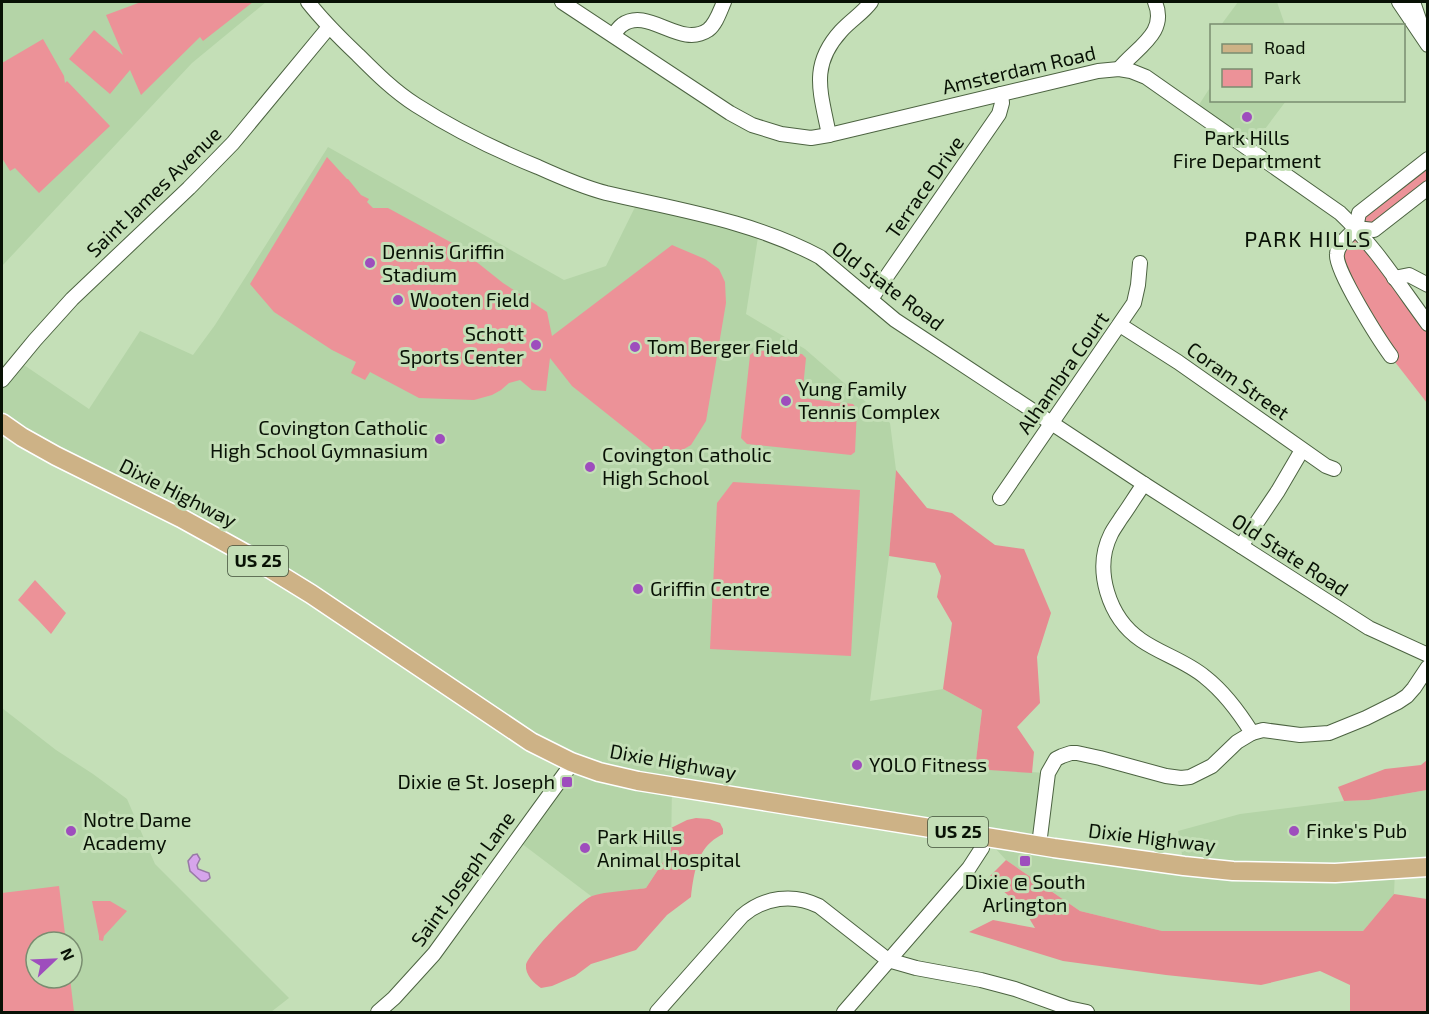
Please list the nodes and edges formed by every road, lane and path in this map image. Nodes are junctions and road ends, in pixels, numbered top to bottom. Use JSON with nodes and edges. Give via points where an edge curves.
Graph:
{"nodes":[{"id":1,"x":308,"y":2,"type":"edge"},
{"id":2,"x":562,"y":2,"type":"edge"},
{"id":3,"x":724,"y":2,"type":"edge"},
{"id":4,"x":871,"y":2,"type":"edge"},
{"id":5,"x":1155,"y":2,"type":"edge"},
{"id":6,"x":1399,"y":2,"type":"edge"},
{"id":7,"x":1413,"y":2,"type":"edge"},
{"id":8,"x":329,"y":27,"type":"junction"},
{"id":9,"x":613,"y":35,"type":"junction"},
{"id":10,"x":1428,"y":44,"type":"edge"},
{"id":11,"x":1119,"y":69,"type":"junction"},
{"id":12,"x":1001,"y":94,"type":"junction"},
{"id":13,"x":829,"y":135,"type":"junction"},
{"id":14,"x":1428,"y":159,"type":"edge"},
{"id":15,"x":1428,"y":188,"type":"edge"},
{"id":16,"x":1356,"y":228,"type":"junction"},
{"id":17,"x":1140,"y":263,"type":"dead end"},
{"id":18,"x":1394,"y":278,"type":"junction"},
{"id":19,"x":1428,"y":285,"type":"edge"},
{"id":20,"x":871,"y":298,"type":"junction"},
{"id":21,"x":1428,"y":324,"type":"edge"},
{"id":22,"x":1120,"y":325,"type":"junction"},
{"id":23,"x":1391,"y":356,"type":"dead end"},
{"id":24,"x":2,"y":380,"type":"edge"},
{"id":25,"x":2,"y":423,"type":"edge"},
{"id":26,"x":1052,"y":423,"type":"junction"},
{"id":27,"x":1302,"y":450,"type":"junction"},
{"id":28,"x":1334,"y":469,"type":"dead end"},
{"id":29,"x":1144,"y":484,"type":"junction"},
{"id":30,"x":1000,"y":498,"type":"dead end"},
{"id":31,"x":1241,"y":546,"type":"junction"},
{"id":32,"x":1428,"y":655,"type":"edge"},
{"id":33,"x":1428,"y":667,"type":"edge"},
{"id":34,"x":1252,"y":733,"type":"junction"},
{"id":35,"x":571,"y":762,"type":"junction"},
{"id":36,"x":984,"y":836,"type":"junction"},
{"id":37,"x":1039,"y":845,"type":"junction"},
{"id":38,"x":1428,"y":867,"type":"edge"},
{"id":39,"x":888,"y":960,"type":"junction"},
{"id":40,"x":378,"y":1012,"type":"edge"},
{"id":41,"x":657,"y":1012,"type":"edge"},
{"id":42,"x":844,"y":1012,"type":"edge"},
{"id":43,"x":1087,"y":1012,"type":"edge"}],
"edges":[{"from":1,"to":8,"type":"street","name":"Old State Road"},
{"from":2,"to":9,"type":"street","name":"Amsterdam Road"},
{"from":3,"to":9,"type":"street","via":[[714,23],[703,32],[687,35],[649,21],[634,20],[621,25]]},
{"from":4,"to":13,"type":"street","via":[[831,43],[823,58],[819,87]]},
{"from":5,"to":11,"type":"street","via":[[1160,16],[1158,25]]},
{"from":6,"to":10,"type":"street"},
{"from":7,"to":10,"type":"street"},
{"from":8,"to":20,"type":"street","name":"Old State Road","via":[[415,105],[472,138],[605,193],[758,230],[820,257]]},
{"from":8,"to":24,"type":"street","name":"Saint James Avenue","via":[[233,143],[72,299]]},
{"from":9,"to":13,"type":"street","name":"Amsterdam Road","via":[[752,125],[811,138]]},
{"from":11,"to":12,"type":"street","name":"Amsterdam Road","via":[[1098,70]]},
{"from":11,"to":16,"type":"street","name":"Amsterdam Road","via":[[1146,77],[1178,98]]},
{"from":12,"to":13,"type":"street","name":"Amsterdam Road"},
{"from":12,"to":20,"type":"street","name":"Terrace Drive","via":[[999,114]]},
{"from":14,"to":16,"type":"street","via":[[1359,213]]},
{"from":15,"to":16,"type":"street","via":[[1374,230]]},
{"from":16,"to":18,"type":"street","name":"Amsterdam Road"},
{"from":16,"to":23,"type":"street","via":[[1339,246],[1337,264]]},
{"from":17,"to":22,"type":"street","name":"Alhambra Court","via":[[1134,303]]},
{"from":18,"to":19,"type":"street","via":[[1409,275]]},
{"from":18,"to":21,"type":"street","name":"Amsterdam Road"},
{"from":20,"to":26,"type":"street","name":"Old State Road","via":[[895,320]]},
{"from":22,"to":26,"type":"street","name":"Alhambra Court"},
{"from":22,"to":27,"type":"street","name":"Coram Street"},
{"from":25,"to":35,"type":"main road","name":"Dixie Highway","number":"US 25","via":[[56,456],[246,554],[531,742]]},
{"from":26,"to":29,"type":"street","name":"Old State Road"},
{"from":26,"to":30,"type":"street","name":"Alhambra Court"},
{"from":27,"to":28,"type":"street","name":"Coram Street"},
{"from":27,"to":31,"type":"street"},
{"from":29,"to":31,"type":"street","name":"Old State Road"},
{"from":29,"to":34,"type":"street","via":[[1111,534],[1104,556],[1112,606],[1142,640],[1204,676]]},
{"from":31,"to":32,"type":"street","name":"Old State Road","via":[[1369,628]]},
{"from":33,"to":34,"type":"street","via":[[1414,688],[1398,702],[1329,733]]},
{"from":34,"to":37,"type":"street","via":[[1212,766],[1190,777],[1166,776],[1077,753],[1056,759],[1048,773]]},
{"from":35,"to":36,"type":"main road","name":"Dixie Highway","number":"US 25","via":[[639,781]]},
{"from":35,"to":40,"type":"street","name":"Saint Joseph Lane","via":[[434,954]]},
{"from":36,"to":37,"type":"main road","name":"Dixie Highway","number":"US 25"},
{"from":36,"to":39,"type":"street","via":[[982,848],[969,868]]},
{"from":37,"to":38,"type":"main road","name":"Dixie Highway","number":"US 25","via":[[1233,871],[1335,873]]},
{"from":39,"to":41,"type":"street","via":[[819,906],[796,898],[775,899],[754,906],[742,916]]},
{"from":39,"to":42,"type":"street"},
{"from":39,"to":43,"type":"street","via":[[981,980]]}]}
